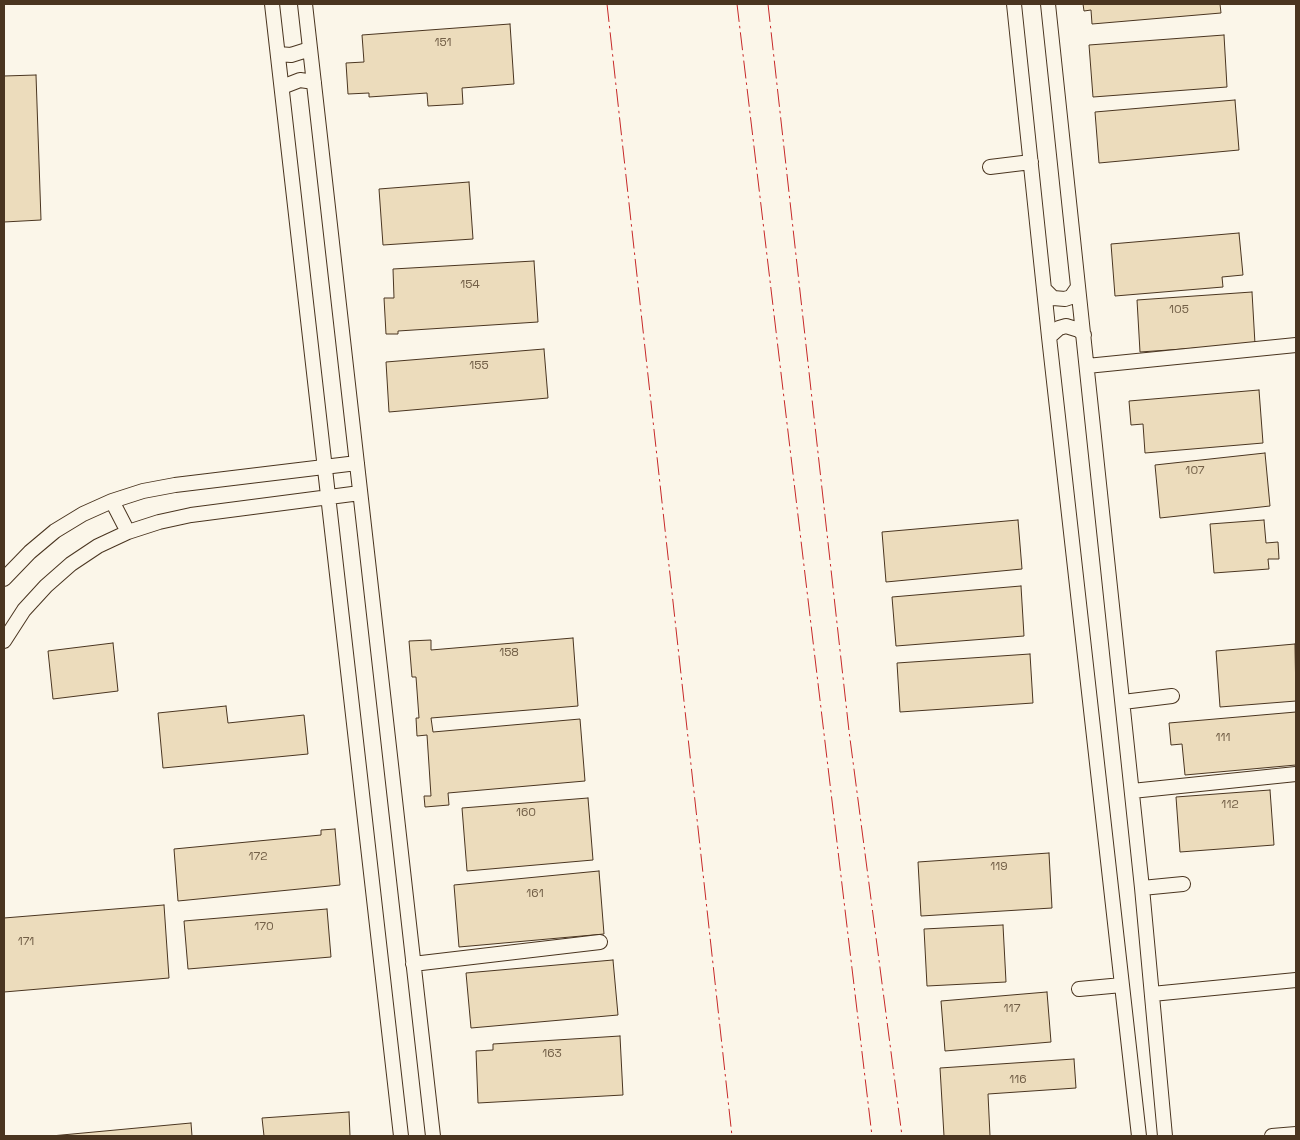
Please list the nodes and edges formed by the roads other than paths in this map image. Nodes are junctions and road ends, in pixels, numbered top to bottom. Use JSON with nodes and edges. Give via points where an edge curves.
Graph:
{"nodes":[{"id":1,"x":272,"y":4,"type":"edge"},
{"id":2,"x":305,"y":4,"type":"edge"},
{"id":3,"x":1014,"y":4,"type":"edge"},
{"id":4,"x":1048,"y":4,"type":"edge"},
{"id":5,"x":310,"y":50,"type":"junction"},
{"id":6,"x":278,"y":54,"type":"junction"},
{"id":7,"x":314,"y":82,"type":"junction"},
{"id":8,"x":282,"y":87,"type":"junction"},
{"id":9,"x":1031,"y":162,"type":"junction"},
{"id":10,"x":990,"y":167,"type":"dead end"},
{"id":11,"x":1078,"y":287,"type":"junction"},
{"id":12,"x":1044,"y":289,"type":"junction"},
{"id":13,"x":1084,"y":335,"type":"junction"},
{"id":14,"x":1049,"y":337,"type":"junction"},
{"id":15,"x":1296,"y":345,"type":"edge"},
{"id":16,"x":1087,"y":366,"type":"junction"},
{"id":17,"x":357,"y":463,"type":"junction"},
{"id":18,"x":325,"y":467,"type":"junction"},
{"id":19,"x":360,"y":494,"type":"junction"},
{"id":20,"x":329,"y":498,"type":"junction"},
{"id":21,"x":112,"y":501,"type":"junction"},
{"id":22,"x":128,"y":532,"type":"junction"},
{"id":23,"x":4,"y":579,"type":"edge"},
{"id":24,"x":4,"y":641,"type":"edge"},
{"id":25,"x":1172,"y":696,"type":"dead end"},
{"id":26,"x":1123,"y":702,"type":"junction"},
{"id":27,"x":1296,"y":774,"type":"edge"},
{"id":28,"x":1132,"y":791,"type":"junction"},
{"id":29,"x":1183,"y":884,"type":"dead end"},
{"id":30,"x":1142,"y":888,"type":"junction"},
{"id":31,"x":600,"y":942,"type":"dead end"},
{"id":32,"x":413,"y":964,"type":"junction"},
{"id":33,"x":1296,"y":980,"type":"edge"},
{"id":34,"x":1122,"y":985,"type":"junction"},
{"id":35,"x":1079,"y":989,"type":"dead end"},
{"id":36,"x":1152,"y":994,"type":"junction"},
{"id":37,"x":1296,"y":1134,"type":"edge"},
{"id":38,"x":401,"y":1136,"type":"edge"},
{"id":39,"x":433,"y":1136,"type":"edge"},
{"id":40,"x":1139,"y":1136,"type":"edge"},
{"id":41,"x":1165,"y":1136,"type":"edge"},
{"id":42,"x":1272,"y":1136,"type":"edge"}],
"edges":[{"from":1,"to":6,"type":"lane"},
{"from":2,"to":5,"type":"lane"},
{"from":3,"to":9,"type":"lane"},
{"from":4,"to":11,"type":"lane"},
{"from":5,"to":6,"type":"lane","via":[[291,55]]},
{"from":5,"to":7,"type":"lane"},
{"from":6,"to":8,"type":"lane"},
{"from":7,"to":8,"type":"lane","via":[[300,80]]},
{"from":7,"to":17,"type":"lane"},
{"from":8,"to":18,"type":"lane"},
{"from":9,"to":10,"type":"lane"},
{"from":9,"to":12,"type":"lane"},
{"from":11,"to":12,"type":"lane","via":[[1071,297],[1065,299],[1053,298]]},
{"from":11,"to":13,"type":"lane"},
{"from":12,"to":14,"type":"lane"},
{"from":13,"to":14,"type":"lane","via":[[1066,326]]},
{"from":13,"to":16,"type":"lane"},
{"from":14,"to":34,"type":"lane"},
{"from":15,"to":16,"type":"lane"},
{"from":16,"to":26,"type":"lane"},
{"from":17,"to":18,"type":"lane"},
{"from":17,"to":19,"type":"lane"},
{"from":18,"to":20,"type":"lane"},
{"from":18,"to":21,"type":"lane","via":[[175,485]]},
{"from":19,"to":20,"type":"lane"},
{"from":19,"to":32,"type":"lane"},
{"from":20,"to":22,"type":"lane","via":[[191,515]]},
{"from":20,"to":38,"type":"lane"},
{"from":21,"to":22,"type":"lane"},
{"from":21,"to":23,"type":"lane","via":[[55,531]]},
{"from":22,"to":24,"type":"lane","via":[[71,564],[24,610]]},
{"from":25,"to":26,"type":"lane"},
{"from":26,"to":28,"type":"lane"},
{"from":27,"to":28,"type":"lane"},
{"from":28,"to":30,"type":"lane"},
{"from":29,"to":30,"type":"lane"},
{"from":30,"to":36,"type":"lane"},
{"from":31,"to":32,"type":"lane"},
{"from":32,"to":39,"type":"lane"},
{"from":33,"to":36,"type":"lane"},
{"from":34,"to":35,"type":"lane"},
{"from":34,"to":40,"type":"lane"},
{"from":36,"to":41,"type":"lane"},
{"from":37,"to":42,"type":"lane"}]}
